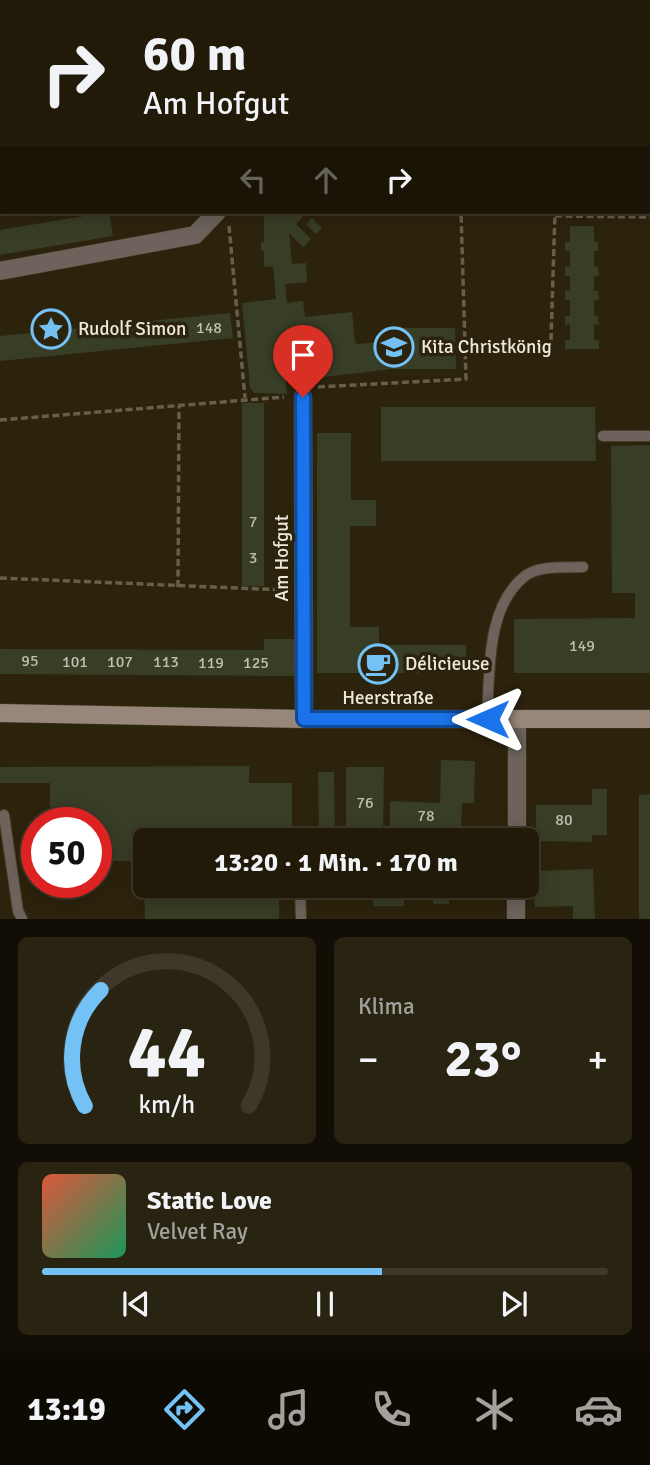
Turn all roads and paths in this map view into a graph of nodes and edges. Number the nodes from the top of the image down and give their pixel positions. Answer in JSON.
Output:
{"nodes":[{"id":1,"x":461,"y":214,"type":"edge"},
{"id":2,"x":555,"y":214,"type":"edge"},
{"id":3,"x":650,"y":217,"type":"edge"},
{"id":4,"x":223,"y":218,"type":"edge"},
{"id":5,"x":0,"y":271,"type":"edge"},
{"id":6,"x":551,"y":340,"type":"dead end"},
{"id":7,"x":303,"y":397,"type":"junction"},
{"id":8,"x":245,"y":398,"type":"junction"},
{"id":9,"x":179,"y":407,"type":"junction"},
{"id":10,"x":0,"y":420,"type":"edge"},
{"id":11,"x":603,"y":436,"type":"dead end"},
{"id":12,"x":650,"y":436,"type":"edge"},
{"id":13,"x":583,"y":567,"type":"dead end"},
{"id":14,"x":0,"y":579,"type":"edge"},
{"id":15,"x":178,"y":587,"type":"junction"},
{"id":16,"x":303,"y":590,"type":"junction"},
{"id":17,"x":0,"y":713,"type":"edge"},
{"id":18,"x":304,"y":719,"type":"junction"},
{"id":19,"x":488,"y":719,"type":"junction"},
{"id":20,"x":517,"y":719,"type":"junction"},
{"id":21,"x":650,"y":719,"type":"edge"},
{"id":22,"x":4,"y":816,"type":"dead end"},
{"id":23,"x":517,"y":828,"type":"edge"},
{"id":24,"x":300,"y":898,"type":"edge"},
{"id":25,"x":516,"y":898,"type":"edge"},
{"id":26,"x":22,"y":919,"type":"edge"},
{"id":27,"x":301,"y":919,"type":"edge"},
{"id":28,"x":516,"y":919,"type":"edge"}],
"edges":[{"from":1,"to":7,"type":"path"},
{"from":2,"to":3,"type":"path"},
{"from":2,"to":6,"type":"path"},
{"from":4,"to":5,"type":"street"},
{"from":4,"to":8,"type":"path"},
{"from":7,"to":8,"type":"path"},
{"from":7,"to":16,"type":"street","name":"Am Hofgut"},
{"from":8,"to":9,"type":"path"},
{"from":9,"to":10,"type":"path"},
{"from":9,"to":15,"type":"path"},
{"from":11,"to":12,"type":"lane"},
{"from":13,"to":19,"type":"lane"},
{"from":14,"to":15,"type":"path"},
{"from":15,"to":16,"type":"path"},
{"from":16,"to":18,"type":"street","name":"Am Hofgut"},
{"from":17,"to":18,"type":"main road","name":"Heerstraße"},
{"from":18,"to":19,"type":"main road","name":"Heerstraße"},
{"from":19,"to":20,"type":"main road","name":"Heerstraße"},
{"from":20,"to":21,"type":"main road","name":"Heerstraße"},
{"from":20,"to":23,"type":"street"},
{"from":22,"to":26,"type":"lane"},
{"from":24,"to":27,"type":"lane"},
{"from":25,"to":28,"type":"street"}]}
